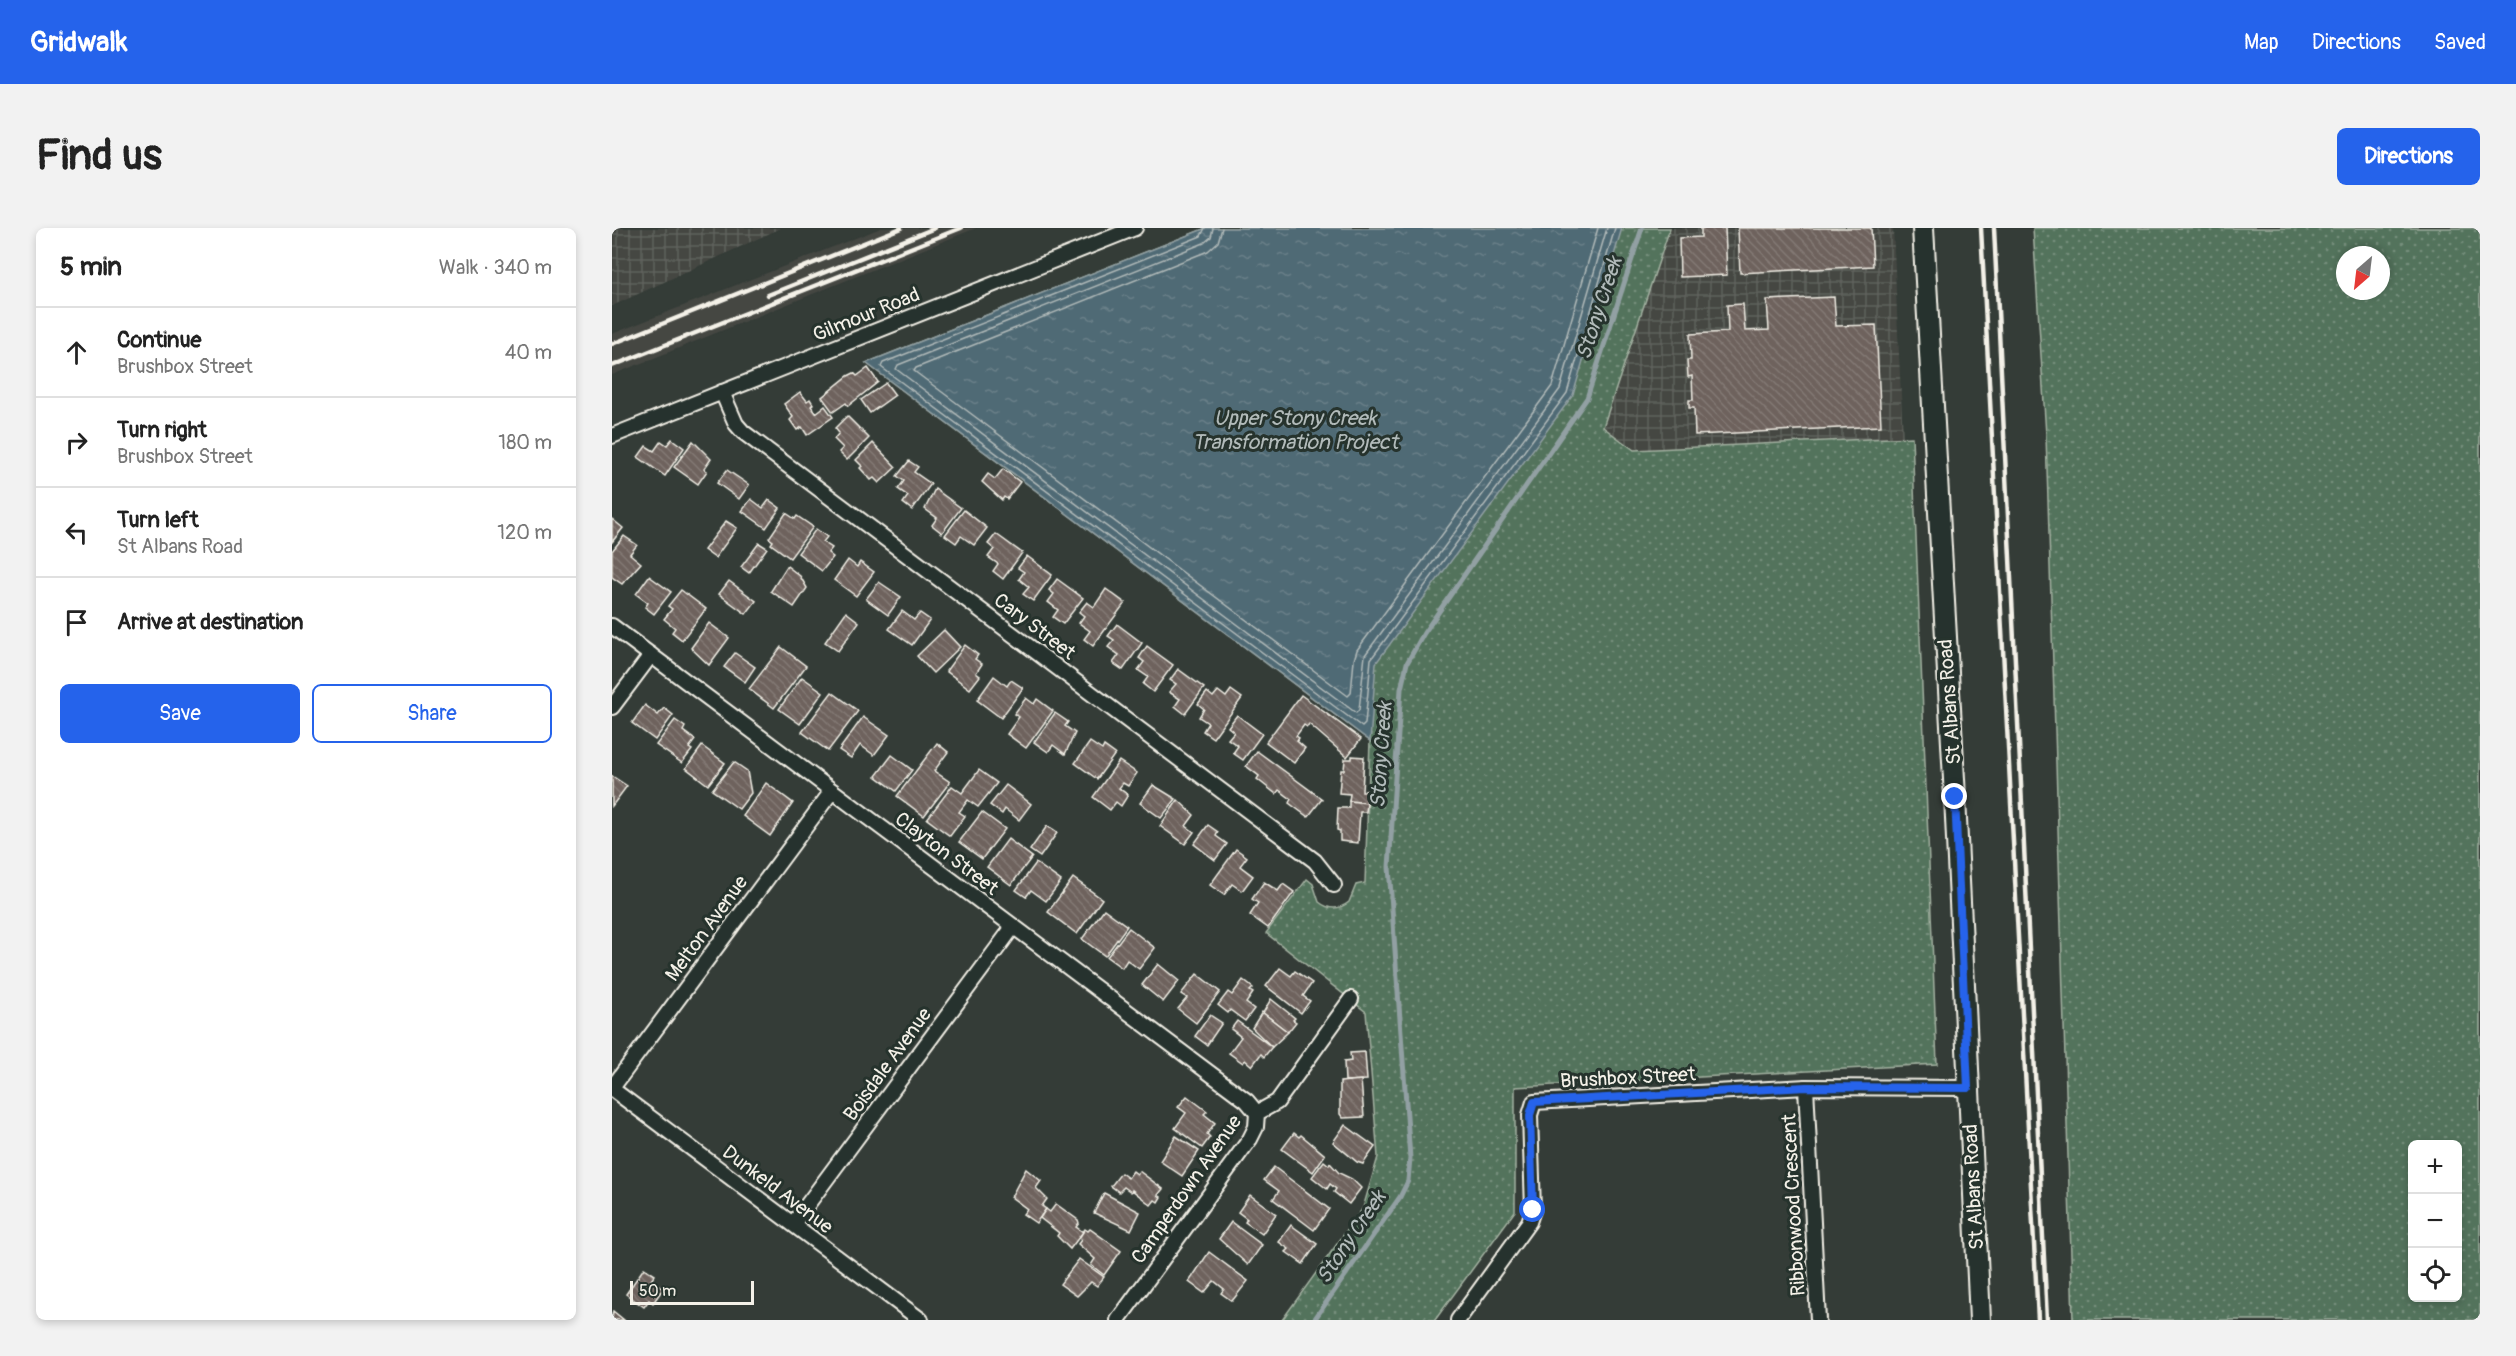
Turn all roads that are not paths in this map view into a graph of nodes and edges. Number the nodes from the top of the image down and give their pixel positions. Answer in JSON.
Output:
{"nodes":[{"id":1,"x":1135,"y":228,"type":"edge"},
{"id":2,"x":1923,"y":228,"type":"edge"},
{"id":3,"x":722,"y":392,"type":"junction"},
{"id":4,"x":612,"y":436,"type":"edge"},
{"id":5,"x":612,"y":626,"type":"edge"},
{"id":6,"x":651,"y":655,"type":"junction"},
{"id":7,"x":612,"y":707,"type":"edge"},
{"id":8,"x":832,"y":791,"type":"junction"},
{"id":9,"x":1334,"y":885,"type":"dead end"},
{"id":10,"x":1013,"y":927,"type":"junction"},
{"id":11,"x":1351,"y":999,"type":"dead end"},
{"id":12,"x":1806,"y":1087,"type":"junction"},
{"id":13,"x":612,"y":1088,"type":"edge"},
{"id":14,"x":1968,"y":1088,"type":"junction"},
{"id":15,"x":1257,"y":1113,"type":"junction"},
{"id":16,"x":793,"y":1224,"type":"junction"},
{"id":17,"x":921,"y":1320,"type":"edge"},
{"id":18,"x":1118,"y":1320,"type":"edge"},
{"id":19,"x":1458,"y":1320,"type":"edge"},
{"id":20,"x":1818,"y":1320,"type":"edge"},
{"id":21,"x":1980,"y":1320,"type":"edge"}],
"edges":[{"from":1,"to":3,"type":"street","name":"Gilmour Road"},
{"from":2,"to":14,"type":"main road","name":"St Albans Road"},
{"from":3,"to":4,"type":"street","name":"Gilmour Road"},
{"from":3,"to":9,"type":"street","name":"Cary Street"},
{"from":5,"to":6,"type":"street","name":"Clayton Street"},
{"from":6,"to":7,"type":"street"},
{"from":6,"to":8,"type":"street","name":"Clayton Street"},
{"from":8,"to":10,"type":"street","name":"Clayton Street"},
{"from":8,"to":13,"type":"street","name":"Melton Avenue"},
{"from":10,"to":15,"type":"street","name":"Clayton Street"},
{"from":10,"to":16,"type":"street","name":"Boisdale Avenue"},
{"from":11,"to":15,"type":"street","name":"Camperdown Avenue"},
{"from":12,"to":14,"type":"street","name":"Brushbox Street"},
{"from":12,"to":19,"type":"street","name":"Brushbox Street"},
{"from":12,"to":20,"type":"street","name":"Ribbonwood Crescent"},
{"from":13,"to":16,"type":"street","name":"Dunkeld Avenue"},
{"from":14,"to":21,"type":"main road","name":"St Albans Road"},
{"from":15,"to":18,"type":"street","name":"Camperdown Avenue"},
{"from":16,"to":17,"type":"street","name":"Dunkeld Avenue"}]}
